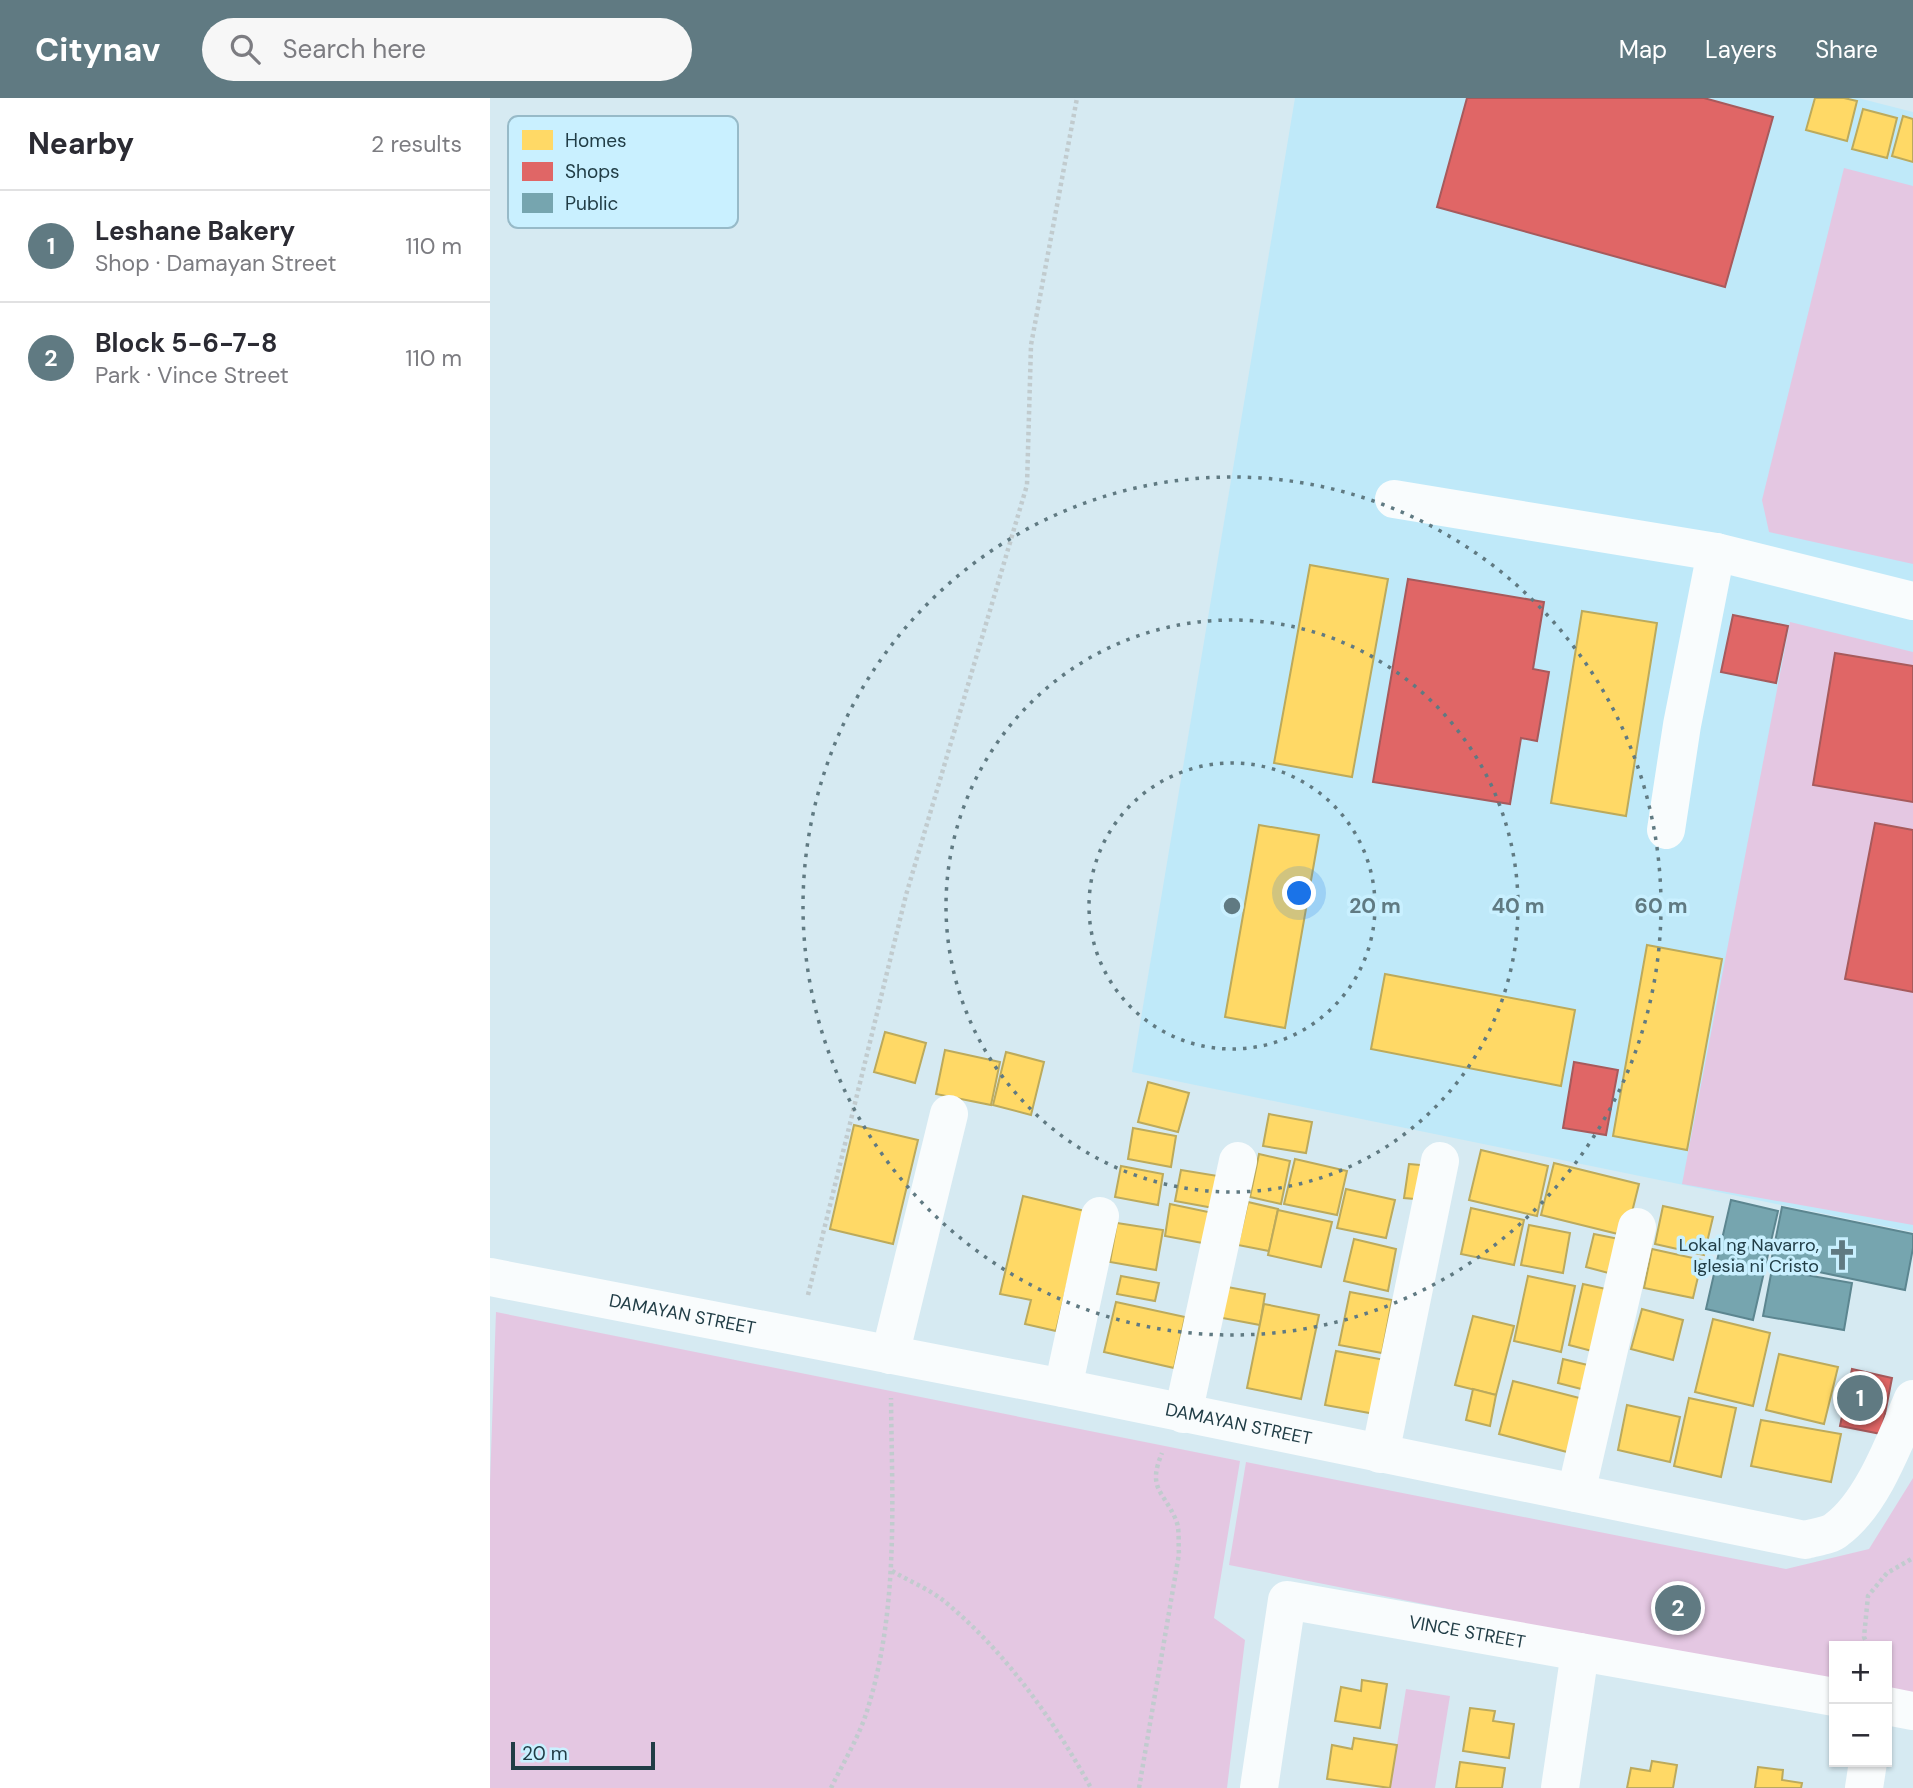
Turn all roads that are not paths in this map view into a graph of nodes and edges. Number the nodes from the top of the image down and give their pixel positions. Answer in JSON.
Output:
{"nodes":[{"id":1,"x":1394,"y":499,"type":"dead end"},
{"id":2,"x":1716,"y":552,"type":"junction"},
{"id":3,"x":1913,"y":601,"type":"edge"},
{"id":4,"x":1666,"y":830,"type":"dead end"},
{"id":5,"x":949,"y":1114,"type":"dead end"},
{"id":6,"x":1238,"y":1161,"type":"dead end"},
{"id":7,"x":1440,"y":1161,"type":"dead end"},
{"id":8,"x":1100,"y":1216,"type":"dead end"},
{"id":9,"x":1637,"y":1227,"type":"dead end"},
{"id":10,"x":490,"y":1277,"type":"edge"},
{"id":11,"x":891,"y":1355,"type":"junction"},
{"id":12,"x":1063,"y":1388,"type":"junction"},
{"id":13,"x":1913,"y":1399,"type":"edge"},
{"id":14,"x":1183,"y":1414,"type":"junction"},
{"id":15,"x":1380,"y":1454,"type":"junction"},
{"id":16,"x":1576,"y":1493,"type":"junction"},
{"id":17,"x":1580,"y":1652,"type":"junction"},
{"id":18,"x":1829,"y":1696,"type":"edge"},
{"id":19,"x":1892,"y":1707,"type":"edge"},
{"id":20,"x":1913,"y":1711,"type":"edge"},
{"id":21,"x":1867,"y":1767,"type":"edge"},
{"id":22,"x":1259,"y":1788,"type":"edge"},
{"id":23,"x":1560,"y":1788,"type":"edge"},
{"id":24,"x":1864,"y":1788,"type":"edge"}],
"edges":[{"from":1,"to":2,"type":"street"},
{"from":2,"to":3,"type":"street"},
{"from":2,"to":4,"type":"street"},
{"from":5,"to":11,"type":"street"},
{"from":6,"to":14,"type":"street"},
{"from":7,"to":15,"type":"street"},
{"from":8,"to":12,"type":"street"},
{"from":9,"to":16,"type":"street"},
{"from":10,"to":11,"type":"street","name":"DAMAYAN STREET"},
{"from":11,"to":12,"type":"street","name":"DAMAYAN STREET"},
{"from":12,"to":14,"type":"street","name":"DAMAYAN STREET"},
{"from":13,"to":16,"type":"street","name":"DAMAYAN STREET"},
{"from":14,"to":15,"type":"street","name":"DAMAYAN STREET"},
{"from":15,"to":16,"type":"street","name":"DAMAYAN STREET"},
{"from":17,"to":18,"type":"street","name":"VINCE STREET"},
{"from":17,"to":22,"type":"street","name":"VINCE STREET"},
{"from":17,"to":23,"type":"street"},
{"from":19,"to":20,"type":"street"},
{"from":21,"to":24,"type":"street"}]}
